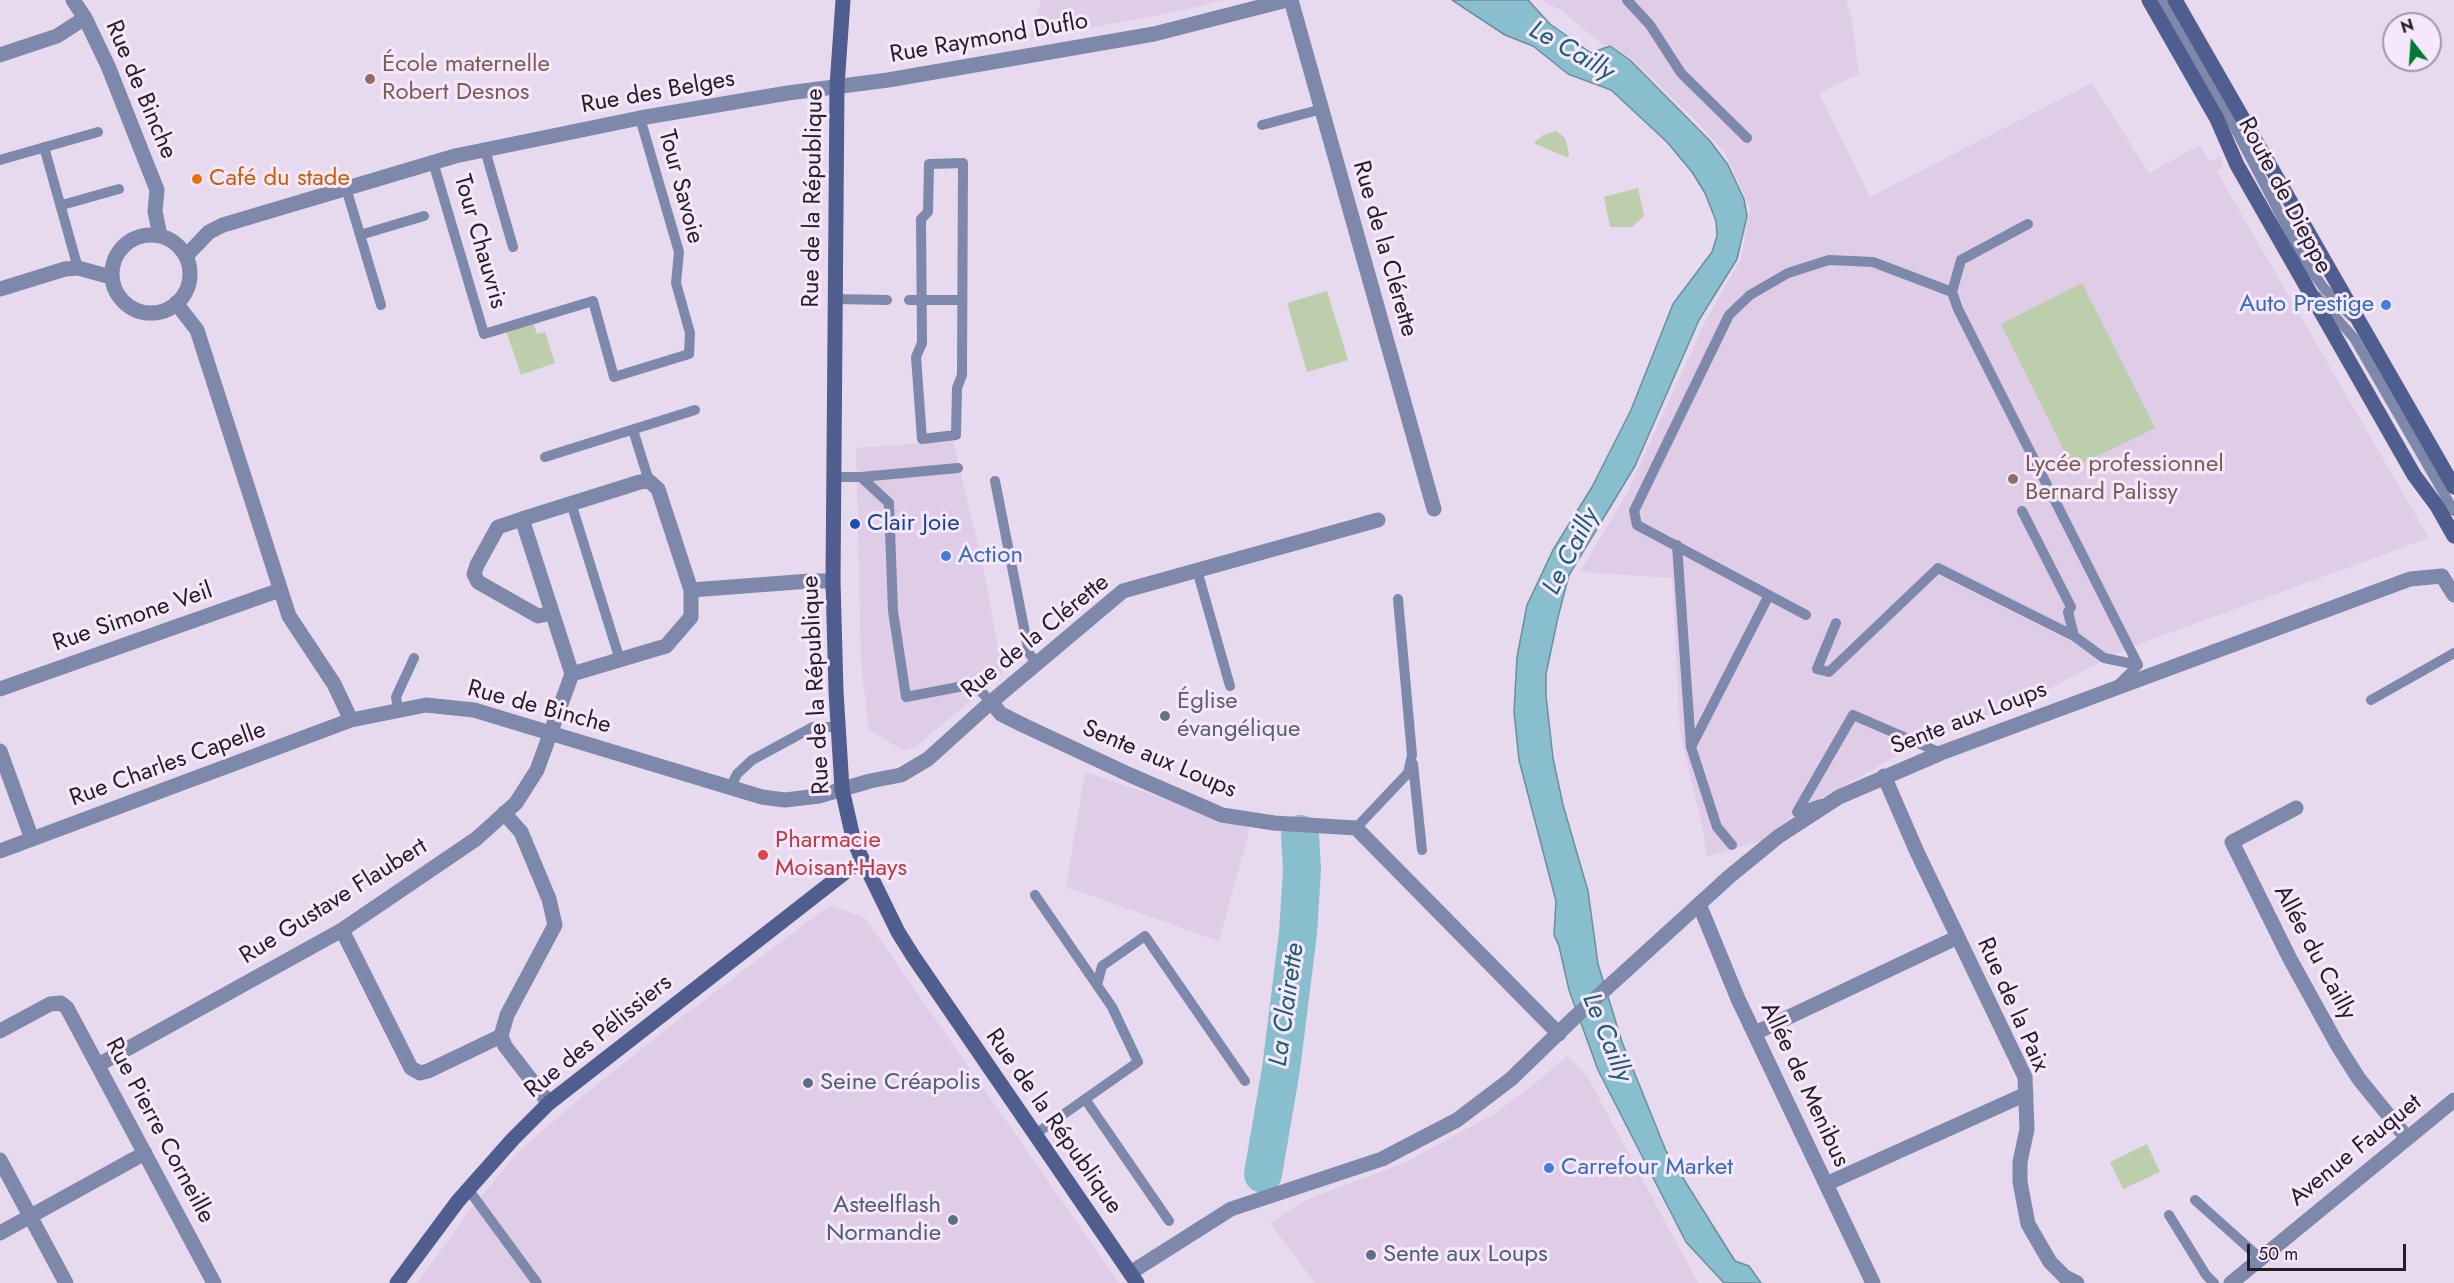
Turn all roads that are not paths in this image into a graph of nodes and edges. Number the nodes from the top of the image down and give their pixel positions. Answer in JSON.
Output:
{"nodes":[{"id":1,"x":73,"y":0,"type":"edge"},
{"id":2,"x":843,"y":0,"type":"edge"},
{"id":3,"x":1289,"y":0,"type":"edge"},
{"id":4,"x":1627,"y":0,"type":"edge"},
{"id":5,"x":2150,"y":0,"type":"edge"},
{"id":6,"x":2163,"y":0,"type":"edge"},
{"id":7,"x":2175,"y":0,"type":"edge"},
{"id":8,"x":85,"y":18,"type":"junction"},
{"id":9,"x":0,"y":55,"type":"edge"},
{"id":10,"x":837,"y":86,"type":"junction"},
{"id":11,"x":1322,"y":109,"type":"junction"},
{"id":12,"x":640,"y":118,"type":"junction"},
{"id":13,"x":1262,"y":125,"type":"dead end"},
{"id":14,"x":98,"y":132,"type":"dead end"},
{"id":15,"x":1747,"y":138,"type":"dead end"},
{"id":16,"x":44,"y":147,"type":"junction"},
{"id":17,"x":485,"y":150,"type":"junction"},
{"id":18,"x":0,"y":160,"type":"edge"},
{"id":19,"x":433,"y":162,"type":"junction"},
{"id":20,"x":346,"y":188,"type":"junction"},
{"id":21,"x":119,"y":189,"type":"dead end"},
{"id":22,"x":62,"y":206,"type":"junction"},
{"id":23,"x":424,"y":216,"type":"dead end"},
{"id":24,"x":2028,"y":224,"type":"dead end"},
{"id":25,"x":360,"y":235,"type":"junction"},
{"id":26,"x":160,"y":236,"type":"junction"},
{"id":27,"x":513,"y":247,"type":"dead end"},
{"id":28,"x":186,"y":256,"type":"junction"},
{"id":29,"x":2296,"y":266,"type":"junction"},
{"id":30,"x":78,"y":268,"type":"junction"},
{"id":31,"x":111,"y":277,"type":"junction"},
{"id":32,"x":0,"y":289,"type":"edge"},
{"id":33,"x":1952,"y":292,"type":"junction"},
{"id":34,"x":834,"y":299,"type":"junction"},
{"id":35,"x":887,"y":300,"type":"dead end"},
{"id":36,"x":909,"y":300,"type":"dead end"},
{"id":37,"x":922,"y":300,"type":"junction"},
{"id":38,"x":961,"y":300,"type":"junction"},
{"id":39,"x":176,"y":303,"type":"junction"},
{"id":40,"x":381,"y":305,"type":"dead end"},
{"id":41,"x":2360,"y":324,"type":"junction"},
{"id":42,"x":484,"y":334,"type":"joint"},
{"id":43,"x":695,"y":410,"type":"dead end"},
{"id":44,"x":633,"y":430,"type":"junction"},
{"id":45,"x":545,"y":457,"type":"dead end"},
{"id":46,"x":958,"y":468,"type":"dead end"},
{"id":47,"x":833,"y":477,"type":"junction"},
{"id":48,"x":861,"y":477,"type":"junction"},
{"id":49,"x":648,"y":481,"type":"junction"},
{"id":50,"x":995,"y":481,"type":"dead end"},
{"id":51,"x":2454,"y":487,"type":"edge"},
{"id":52,"x":571,"y":503,"type":"junction"},
{"id":53,"x":1434,"y":509,"type":"dead end"},
{"id":54,"x":2022,"y":511,"type":"dead end"},
{"id":55,"x":2454,"y":511,"type":"edge"},
{"id":56,"x":522,"y":519,"type":"junction"},
{"id":57,"x":1378,"y":520,"type":"dead end"},
{"id":58,"x":2454,"y":536,"type":"edge"},
{"id":59,"x":1677,"y":545,"type":"junction"},
{"id":60,"x":1197,"y":570,"type":"junction"},
{"id":61,"x":833,"y":582,"type":"junction"},
{"id":62,"x":280,"y":590,"type":"junction"},
{"id":63,"x":691,"y":590,"type":"junction"},
{"id":64,"x":1769,"y":595,"type":"junction"},
{"id":65,"x":2454,"y":595,"type":"edge"},
{"id":66,"x":1398,"y":599,"type":"dead end"},
{"id":67,"x":552,"y":613,"type":"junction"},
{"id":68,"x":1806,"y":615,"type":"dead end"},
{"id":69,"x":1836,"y":623,"type":"dead end"},
{"id":70,"x":2074,"y":636,"type":"junction"},
{"id":71,"x":2454,"y":653,"type":"edge"},
{"id":72,"x":414,"y":658,"type":"dead end"},
{"id":73,"x":620,"y":660,"type":"junction"},
{"id":74,"x":1036,"y":663,"type":"junction"},
{"id":75,"x":2138,"y":665,"type":"junction"},
{"id":76,"x":572,"y":674,"type":"junction"},
{"id":77,"x":1230,"y":686,"type":"dead end"},
{"id":78,"x":2115,"y":688,"type":"junction"},
{"id":79,"x":0,"y":689,"type":"edge"},
{"id":80,"x":2371,"y":700,"type":"dead end"},
{"id":81,"x":991,"y":702,"type":"junction"},
{"id":82,"x":398,"y":710,"type":"junction"},
{"id":83,"x":351,"y":720,"type":"junction"},
{"id":84,"x":837,"y":727,"type":"junction"},
{"id":85,"x":550,"y":732,"type":"junction"},
{"id":86,"x":1691,"y":747,"type":"junction"},
{"id":87,"x":0,"y":751,"type":"edge"},
{"id":88,"x":1941,"y":753,"type":"junction"},
{"id":89,"x":1412,"y":755,"type":"junction"},
{"id":90,"x":1884,"y":776,"type":"junction"},
{"id":91,"x":730,"y":788,"type":"junction"},
{"id":92,"x":842,"y":789,"type":"junction"},
{"id":93,"x":1839,"y":797,"type":"junction"},
{"id":94,"x":2296,"y":808,"type":"dead end"},
{"id":95,"x":504,"y":813,"type":"junction"},
{"id":96,"x":1356,"y":828,"type":"junction"},
{"id":97,"x":32,"y":839,"type":"junction"},
{"id":98,"x":1732,"y":845,"type":"dead end"},
{"id":99,"x":1422,"y":850,"type":"dead end"},
{"id":100,"x":0,"y":851,"type":"edge"},
{"id":101,"x":862,"y":859,"type":"junction"},
{"id":102,"x":1035,"y":895,"type":"dead end"},
{"id":103,"x":1699,"y":904,"type":"junction"},
{"id":104,"x":342,"y":930,"type":"junction"},
{"id":105,"x":1958,"y":937,"type":"junction"},
{"id":106,"x":1097,"y":985,"type":"junction"},
{"id":107,"x":0,"y":1031,"type":"edge"},
{"id":108,"x":1755,"y":1033,"type":"junction"},
{"id":109,"x":1559,"y":1034,"type":"junction"},
{"id":110,"x":501,"y":1036,"type":"junction"},
{"id":111,"x":98,"y":1065,"type":"junction"},
{"id":112,"x":1245,"y":1081,"type":"dead end"},
{"id":113,"x":2026,"y":1094,"type":"junction"},
{"id":114,"x":1085,"y":1099,"type":"junction"},
{"id":115,"x":2454,"y":1100,"type":"edge"},
{"id":116,"x":549,"y":1103,"type":"junction"},
{"id":117,"x":1034,"y":1136,"type":"junction"},
{"id":118,"x":2408,"y":1138,"type":"junction"},
{"id":119,"x":145,"y":1153,"type":"junction"},
{"id":120,"x":0,"y":1160,"type":"edge"},
{"id":121,"x":1826,"y":1184,"type":"junction"},
{"id":122,"x":468,"y":1189,"type":"junction"},
{"id":123,"x":2195,"y":1200,"type":"dead end"},
{"id":124,"x":2169,"y":1215,"type":"dead end"},
{"id":125,"x":29,"y":1217,"type":"junction"},
{"id":126,"x":1169,"y":1221,"type":"dead end"},
{"id":127,"x":0,"y":1233,"type":"edge"},
{"id":128,"x":2261,"y":1259,"type":"junction"},
{"id":129,"x":1133,"y":1278,"type":"edge"},
{"id":130,"x":2068,"y":1281,"type":"edge"},
{"id":131,"x":64,"y":1282,"type":"edge"},
{"id":132,"x":214,"y":1283,"type":"edge"},
{"id":133,"x":397,"y":1283,"type":"edge"},
{"id":134,"x":537,"y":1283,"type":"edge"},
{"id":135,"x":1873,"y":1283,"type":"edge"},
{"id":136,"x":2214,"y":1283,"type":"edge"},
{"id":137,"x":2231,"y":1283,"type":"edge"}],
"edges":[{"from":1,"to":8,"type":"street","name":"Rue de Binche"},
{"from":2,"to":10,"type":"street","name":"Rue de la République"},
{"from":3,"to":10,"type":"street","name":"Rue Raymond Duflo"},
{"from":3,"to":11,"type":"street","name":"Rue de la Clérette"},
{"from":4,"to":15,"type":"lane"},
{"from":5,"to":29,"type":"street","name":"Route de Dieppe"},
{"from":6,"to":41,"type":"lane"},
{"from":7,"to":41,"type":"street","name":"Route de Dieppe"},
{"from":8,"to":9,"type":"street"},
{"from":8,"to":26,"type":"street","name":"Rue de Binche"},
{"from":10,"to":12,"type":"street","name":"Rue des Belges"},
{"from":10,"to":34,"type":"street","name":"Rue de la République"},
{"from":11,"to":13,"type":"lane"},
{"from":11,"to":53,"type":"street","name":"Rue de la Clérette"},
{"from":12,"to":17,"type":"street","name":"Rue des Belges"},
{"from":12,"to":42,"type":"lane","name":"Tour Savoie"},
{"from":14,"to":16,"type":"lane"},
{"from":16,"to":18,"type":"lane"},
{"from":16,"to":22,"type":"lane"},
{"from":17,"to":19,"type":"street","name":"Rue des Belges"},
{"from":17,"to":27,"type":"lane"},
{"from":19,"to":20,"type":"street","name":"Rue des Belges"},
{"from":19,"to":42,"type":"lane","name":"Tour Chauvris"},
{"from":20,"to":25,"type":"lane"},
{"from":20,"to":28,"type":"street","name":"Rue des Belges"},
{"from":21,"to":22,"type":"lane"},
{"from":22,"to":30,"type":"lane"},
{"from":23,"to":25,"type":"lane"},
{"from":24,"to":33,"type":"lane"},
{"from":25,"to":40,"type":"lane"},
{"from":26,"to":28,"type":"street"},
{"from":26,"to":31,"type":"street"},
{"from":28,"to":39,"type":"street"},
{"from":29,"to":55,"type":"lane"},
{"from":29,"to":58,"type":"street","name":"Route de Dieppe"},
{"from":30,"to":31,"type":"street"},
{"from":30,"to":32,"type":"street"},
{"from":31,"to":39,"type":"street"},
{"from":33,"to":59,"type":"lane"},
{"from":33,"to":75,"type":"lane"},
{"from":34,"to":35,"type":"lane"},
{"from":34,"to":47,"type":"street","name":"Rue de la République"},
{"from":36,"to":37,"type":"lane"},
{"from":37,"to":38,"type":"lane"},
{"from":37,"to":38,"type":"lane"},
{"from":37,"to":38,"type":"lane"},
{"from":39,"to":62,"type":"street"},
{"from":41,"to":51,"type":"street","name":"Route de Dieppe"},
{"from":43,"to":44,"type":"lane"},
{"from":44,"to":45,"type":"lane"},
{"from":44,"to":49,"type":"lane"},
{"from":46,"to":48,"type":"lane"},
{"from":47,"to":48,"type":"lane"},
{"from":47,"to":61,"type":"street","name":"Rue de la République"},
{"from":48,"to":81,"type":"lane"},
{"from":49,"to":52,"type":"street"},
{"from":49,"to":63,"type":"street"},
{"from":50,"to":74,"type":"lane"},
{"from":52,"to":56,"type":"street"},
{"from":52,"to":73,"type":"lane"},
{"from":54,"to":70,"type":"lane"},
{"from":56,"to":67,"type":"street"},
{"from":56,"to":67,"type":"street"},
{"from":57,"to":60,"type":"street","name":"Rue de la Clérette"},
{"from":59,"to":64,"type":"lane"},
{"from":59,"to":86,"type":"lane"},
{"from":60,"to":74,"type":"street","name":"Rue de la Clérette"},
{"from":60,"to":77,"type":"lane"},
{"from":61,"to":63,"type":"street"},
{"from":61,"to":84,"type":"street","name":"Rue de la République"},
{"from":62,"to":79,"type":"street","name":"Rue Simone Veil"},
{"from":62,"to":83,"type":"street"},
{"from":63,"to":73,"type":"street"},
{"from":64,"to":68,"type":"lane"},
{"from":64,"to":86,"type":"lane"},
{"from":65,"to":78,"type":"street","name":"Sente aux Loups"},
{"from":66,"to":89,"type":"lane"},
{"from":67,"to":76,"type":"street"},
{"from":69,"to":70,"type":"lane"},
{"from":70,"to":75,"type":"lane"},
{"from":71,"to":80,"type":"lane"},
{"from":72,"to":82,"type":"lane"},
{"from":73,"to":76,"type":"street"},
{"from":74,"to":81,"type":"street","name":"Rue de la Clérette"},
{"from":75,"to":78,"type":"lane"},
{"from":76,"to":85,"type":"street","name":"Rue Gustave Flaubert"},
{"from":78,"to":88,"type":"street","name":"Sente aux Loups"},
{"from":81,"to":92,"type":"street","name":"Rue de la Clérette"},
{"from":81,"to":96,"type":"street","name":"Sente aux Loups"},
{"from":82,"to":83,"type":"street","name":"Rue de Binche"},
{"from":82,"to":85,"type":"street","name":"Rue de Binche"},
{"from":83,"to":97,"type":"street","name":"Rue Charles Capelle"},
{"from":84,"to":91,"type":"lane"},
{"from":84,"to":92,"type":"street","name":"Rue de la République"},
{"from":85,"to":91,"type":"street","name":"Rue de Binche"},
{"from":85,"to":95,"type":"street","name":"Rue Gustave Flaubert"},
{"from":86,"to":98,"type":"lane"},
{"from":87,"to":97,"type":"street"},
{"from":88,"to":90,"type":"street","name":"Sente aux Loups"},
{"from":88,"to":93,"type":"lane"},
{"from":89,"to":96,"type":"lane"},
{"from":89,"to":99,"type":"lane"},
{"from":90,"to":93,"type":"street","name":"Sente aux Loups"},
{"from":90,"to":105,"type":"street","name":"Rue de la Paix"},
{"from":91,"to":92,"type":"street","name":"Rue de Binche"},
{"from":92,"to":101,"type":"street","name":"Rue de la République"},
{"from":93,"to":103,"type":"street","name":"Sente aux Loups"},
{"from":94,"to":118,"type":"street","name":"Allée du Cailly"},
{"from":95,"to":104,"type":"street","name":"Rue Gustave Flaubert"},
{"from":95,"to":110,"type":"street"},
{"from":96,"to":109,"type":"street"},
{"from":97,"to":100,"type":"street","name":"Rue Charles Capelle"},
{"from":101,"to":116,"type":"street","name":"Rue des Pélissiers"},
{"from":101,"to":117,"type":"street","name":"Rue de la République"},
{"from":102,"to":106,"type":"lane"},
{"from":103,"to":108,"type":"street","name":"Allée de Menibus"},
{"from":103,"to":109,"type":"street","name":"Sente aux Loups"},
{"from":104,"to":110,"type":"street"},
{"from":104,"to":111,"type":"street","name":"Rue Gustave Flaubert"},
{"from":105,"to":108,"type":"street"},
{"from":105,"to":113,"type":"street","name":"Rue de la Paix"},
{"from":106,"to":112,"type":"lane"},
{"from":106,"to":114,"type":"lane"},
{"from":107,"to":111,"type":"street","name":"Rue Pierre Corneille"},
{"from":108,"to":121,"type":"street","name":"Allée de Menibus"},
{"from":109,"to":129,"type":"street","name":"Sente aux Loups"},
{"from":110,"to":116,"type":"street"},
{"from":111,"to":119,"type":"street","name":"Rue Pierre Corneille"},
{"from":113,"to":121,"type":"street"},
{"from":113,"to":130,"type":"street","name":"Rue de la Paix"},
{"from":114,"to":117,"type":"lane"},
{"from":114,"to":126,"type":"lane"},
{"from":115,"to":118,"type":"street","name":"Avenue Fauquet"},
{"from":116,"to":122,"type":"street","name":"Rue des Pélissiers"},
{"from":117,"to":129,"type":"street","name":"Rue de la République"},
{"from":118,"to":128,"type":"street","name":"Avenue Fauquet"},
{"from":119,"to":125,"type":"street"},
{"from":119,"to":132,"type":"street","name":"Rue Pierre Corneille"},
{"from":120,"to":125,"type":"street"},
{"from":121,"to":135,"type":"street","name":"Allée de Menibus"},
{"from":122,"to":133,"type":"street","name":"Rue des Pélissiers"},
{"from":122,"to":134,"type":"lane"},
{"from":123,"to":128,"type":"lane"},
{"from":124,"to":136,"type":"lane"},
{"from":125,"to":127,"type":"street"},
{"from":125,"to":131,"type":"street"},
{"from":128,"to":137,"type":"street","name":"Avenue Fauquet"}]}
